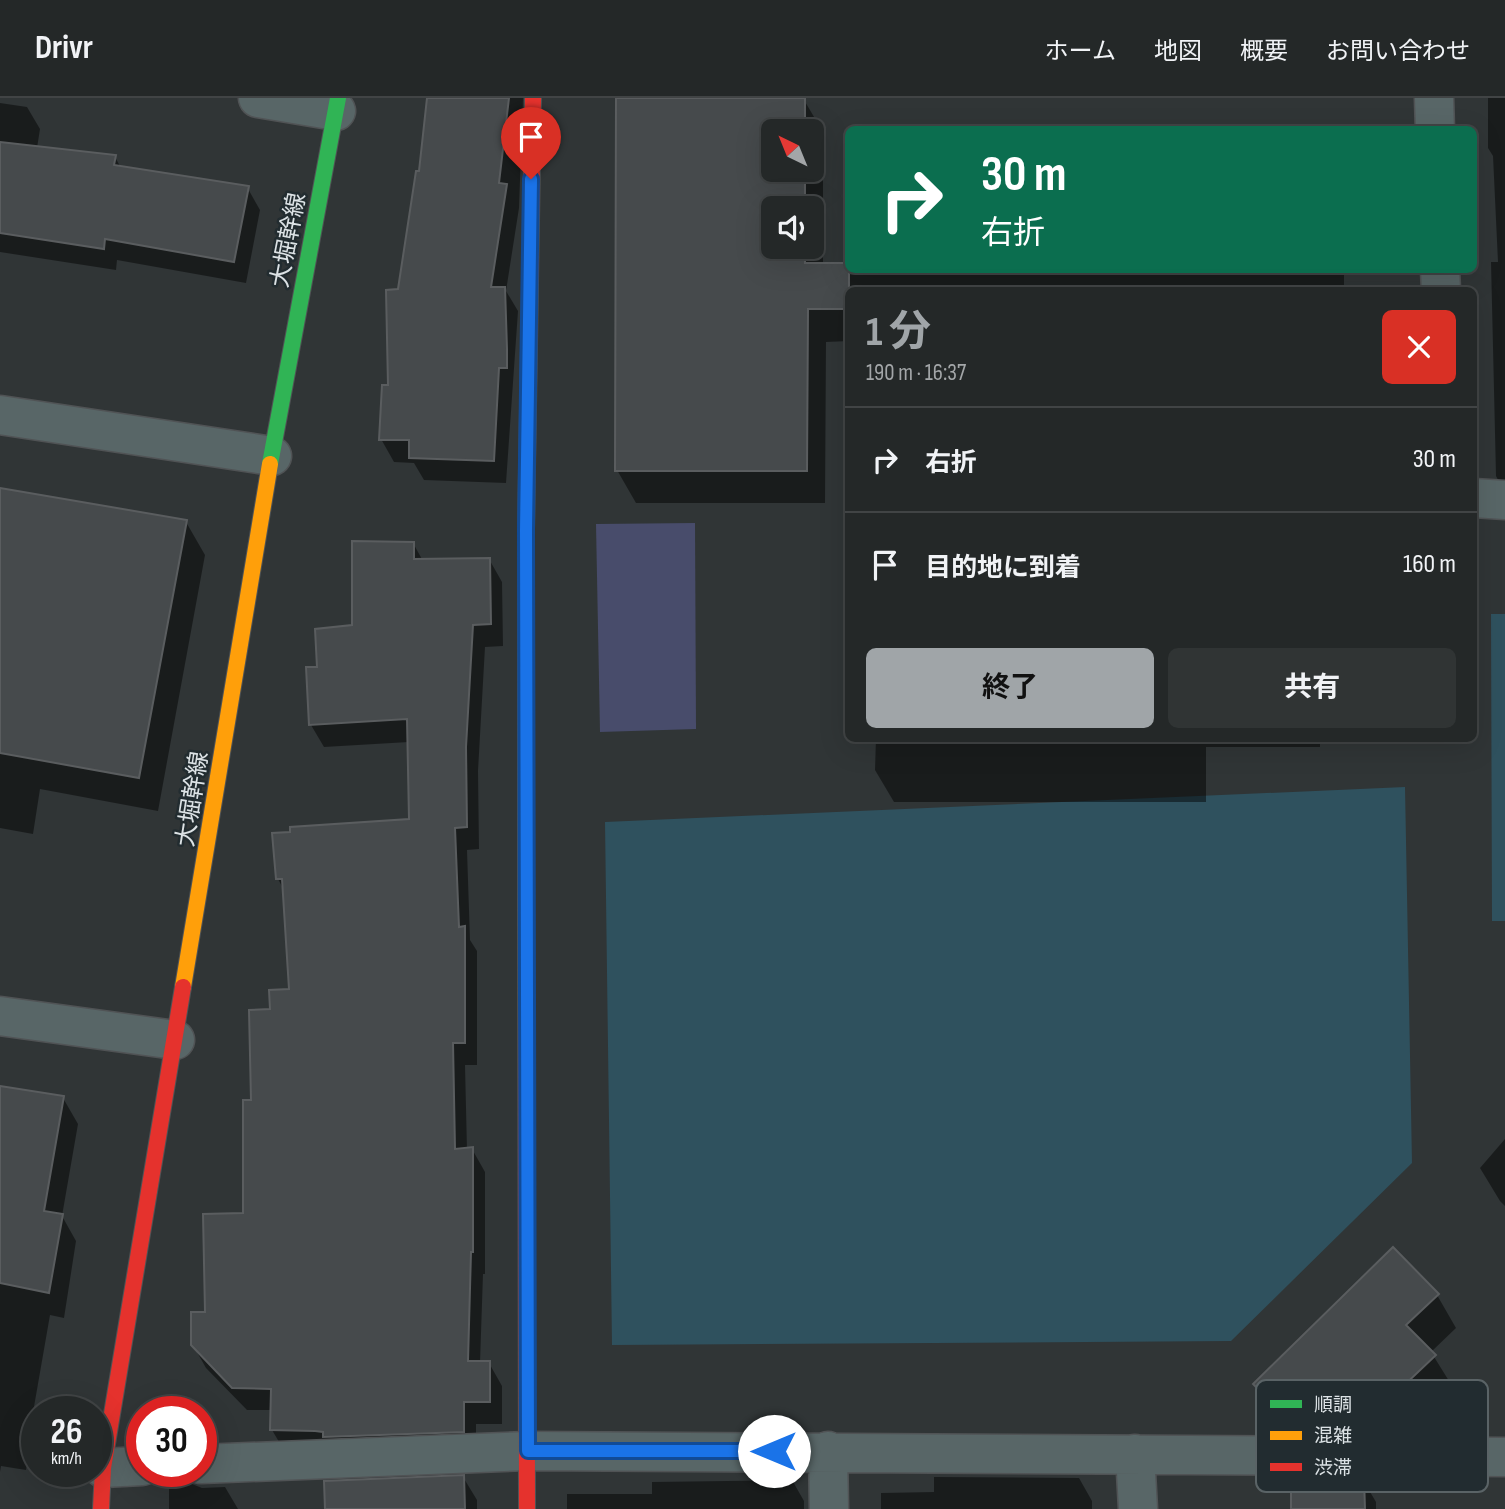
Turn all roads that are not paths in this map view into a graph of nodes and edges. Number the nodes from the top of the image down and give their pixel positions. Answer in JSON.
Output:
{"nodes":[{"id":1,"x":258,"y":98,"type":"edge"},
{"id":2,"x":533,"y":98,"type":"edge"},
{"id":3,"x":1434,"y":98,"type":"edge"},
{"id":4,"x":337,"y":104,"type":"edge"},
{"id":5,"x":1435,"y":126,"type":"edge"},
{"id":6,"x":0,"y":415,"type":"edge"},
{"id":7,"x":272,"y":456,"type":"junction"},
{"id":8,"x":1477,"y":498,"type":"edge"},
{"id":9,"x":1505,"y":500,"type":"edge"},
{"id":10,"x":0,"y":1016,"type":"edge"},
{"id":11,"x":175,"y":1040,"type":"junction"},
{"id":12,"x":112,"y":1414,"type":"edge"},
{"id":13,"x":528,"y":1451,"type":"junction"},
{"id":14,"x":828,"y":1451,"type":"junction"},
{"id":15,"x":1135,"y":1454,"type":"junction"},
{"id":16,"x":1256,"y":1455,"type":"edge"},
{"id":17,"x":217,"y":1463,"type":"edge"},
{"id":18,"x":102,"y":1487,"type":"edge"},
{"id":19,"x":101,"y":1509,"type":"edge"},
{"id":20,"x":527,"y":1509,"type":"edge"},
{"id":21,"x":829,"y":1509,"type":"edge"},
{"id":22,"x":1138,"y":1509,"type":"edge"}],
"edges":[{"from":1,"to":4,"type":"street"},
{"from":2,"to":13,"type":"street"},
{"from":3,"to":5,"type":"street"},
{"from":4,"to":7,"type":"street","name":"大堀幹線"},
{"from":6,"to":7,"type":"street"},
{"from":7,"to":11,"type":"street","name":"大堀幹線"},
{"from":8,"to":9,"type":"street"},
{"from":10,"to":11,"type":"street"},
{"from":11,"to":12,"type":"street","name":"大堀幹線"},
{"from":13,"to":14,"type":"street"},
{"from":13,"to":17,"type":"street"},
{"from":13,"to":20,"type":"street"},
{"from":14,"to":15,"type":"street"},
{"from":14,"to":21,"type":"street"},
{"from":15,"to":16,"type":"street"},
{"from":15,"to":22,"type":"street"},
{"from":18,"to":19,"type":"street","name":"大堀幹線"}]}
